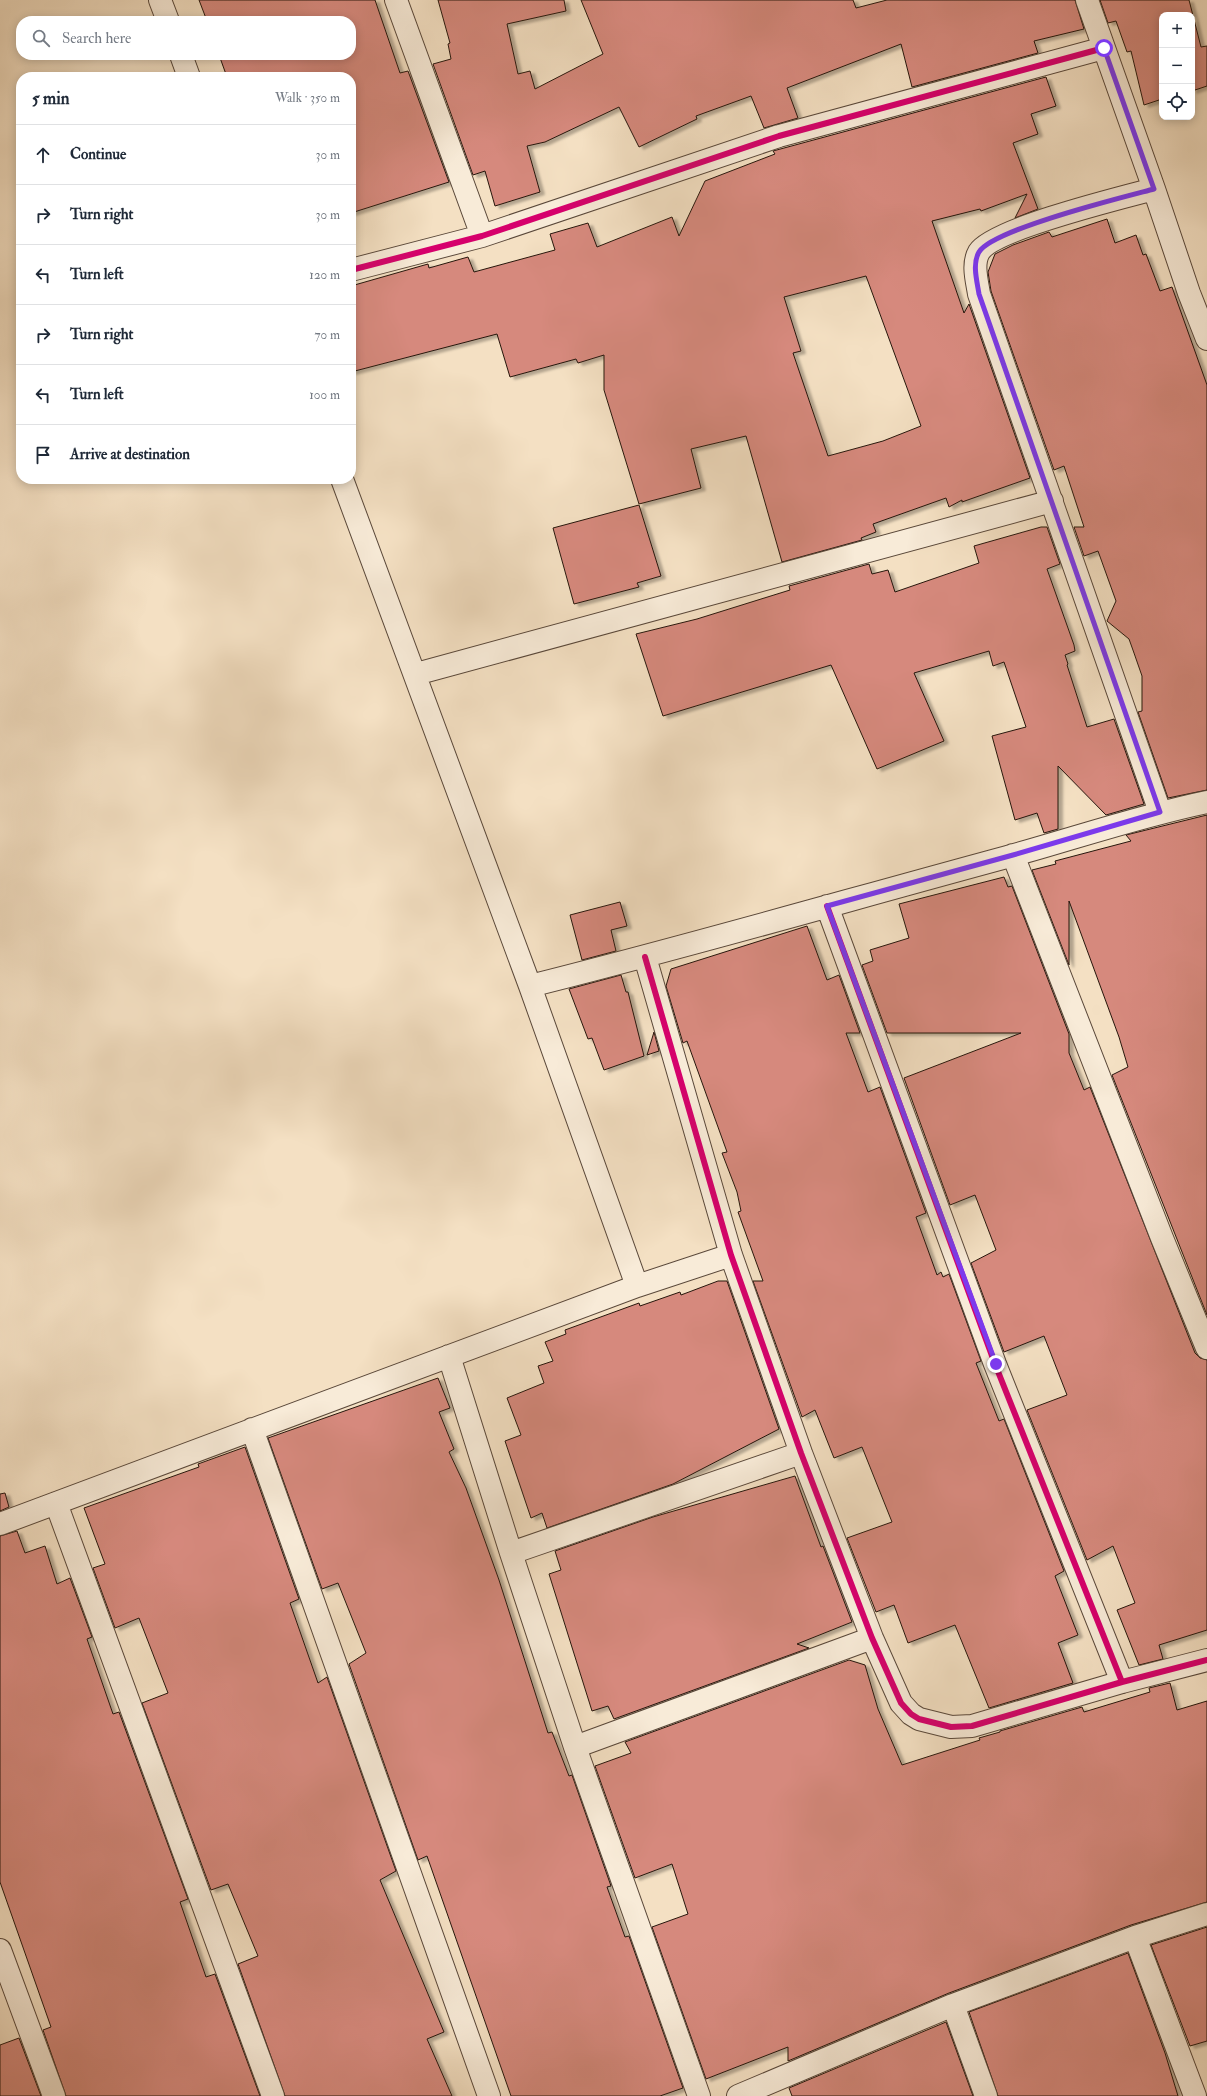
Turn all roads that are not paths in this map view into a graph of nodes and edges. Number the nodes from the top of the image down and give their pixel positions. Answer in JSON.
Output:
{"nodes":[{"id":1,"x":160,"y":0,"type":"edge"},
{"id":2,"x":396,"y":0,"type":"edge"},
{"id":3,"x":1087,"y":0,"type":"edge"},
{"id":4,"x":166,"y":16,"type":"edge"},
{"id":5,"x":1104,"y":48,"type":"junction"},
{"id":6,"x":183,"y":60,"type":"edge"},
{"id":7,"x":187,"y":72,"type":"edge"},
{"id":8,"x":1154,"y":189,"type":"junction"},
{"id":9,"x":482,"y":236,"type":"junction"},
{"id":10,"x":356,"y":269,"type":"edge"},
{"id":11,"x":1198,"y":291,"type":"edge"},
{"id":12,"x":1207,"y":339,"type":"edge"},
{"id":13,"x":344,"y":484,"type":"edge"},
{"id":14,"x":1052,"y":501,"type":"junction"},
{"id":15,"x":416,"y":674,"type":"junction"},
{"id":16,"x":1207,"y":802,"type":"edge"},
{"id":17,"x":1160,"y":812,"type":"junction"},
{"id":18,"x":1013,"y":855,"type":"junction"},
{"id":19,"x":827,"y":906,"type":"junction"},
{"id":20,"x":645,"y":958,"type":"junction"},
{"id":21,"x":530,"y":986,"type":"junction"},
{"id":22,"x":731,"y":1255,"type":"junction"},
{"id":23,"x":637,"y":1286,"type":"junction"},
{"id":24,"x":1207,"y":1348,"type":"edge"},
{"id":25,"x":449,"y":1356,"type":"junction"},
{"id":26,"x":252,"y":1429,"type":"junction"},
{"id":27,"x":801,"y":1453,"type":"junction"},
{"id":28,"x":56,"y":1503,"type":"junction"},
{"id":29,"x":0,"y":1524,"type":"edge"},
{"id":30,"x":511,"y":1553,"type":"junction"},
{"id":31,"x":872,"y":1638,"type":"junction"},
{"id":32,"x":1207,"y":1660,"type":"edge"},
{"id":33,"x":1122,"y":1682,"type":"junction"},
{"id":34,"x":575,"y":1747,"type":"junction"},
{"id":35,"x":1207,"y":1914,"type":"edge"},
{"id":36,"x":1135,"y":1937,"type":"junction"},
{"id":37,"x":0,"y":1950,"type":"edge"},
{"id":38,"x":953,"y":2004,"type":"junction"},
{"id":39,"x":771,"y":2090,"type":"edge"},
{"id":40,"x":54,"y":2096,"type":"edge"},
{"id":41,"x":272,"y":2096,"type":"edge"},
{"id":42,"x":489,"y":2096,"type":"edge"},
{"id":43,"x":699,"y":2096,"type":"edge"},
{"id":44,"x":738,"y":2096,"type":"edge"},
{"id":45,"x":986,"y":2096,"type":"edge"},
{"id":46,"x":1195,"y":2096,"type":"edge"}],
"edges":[{"from":1,"to":4,"type":"street"},
{"from":2,"to":9,"type":"street"},
{"from":3,"to":5,"type":"street"},
{"from":5,"to":8,"type":"street"},
{"from":5,"to":9,"type":"street"},
{"from":6,"to":7,"type":"street"},
{"from":8,"to":11,"type":"street"},
{"from":8,"to":14,"type":"street"},
{"from":9,"to":10,"type":"street"},
{"from":11,"to":12,"type":"street"},
{"from":13,"to":15,"type":"street"},
{"from":14,"to":15,"type":"street"},
{"from":14,"to":17,"type":"street"},
{"from":15,"to":21,"type":"street"},
{"from":16,"to":17,"type":"street"},
{"from":17,"to":18,"type":"street"},
{"from":18,"to":19,"type":"street"},
{"from":18,"to":24,"type":"street"},
{"from":19,"to":20,"type":"street"},
{"from":19,"to":33,"type":"street"},
{"from":20,"to":21,"type":"street"},
{"from":20,"to":22,"type":"street"},
{"from":21,"to":23,"type":"street"},
{"from":22,"to":23,"type":"street"},
{"from":22,"to":27,"type":"street"},
{"from":23,"to":25,"type":"street"},
{"from":25,"to":26,"type":"street"},
{"from":25,"to":30,"type":"street"},
{"from":26,"to":28,"type":"street"},
{"from":26,"to":42,"type":"street"},
{"from":27,"to":30,"type":"street"},
{"from":27,"to":31,"type":"street"},
{"from":28,"to":29,"type":"street"},
{"from":28,"to":41,"type":"street"},
{"from":30,"to":34,"type":"street"},
{"from":31,"to":33,"type":"street"},
{"from":31,"to":34,"type":"street"},
{"from":32,"to":33,"type":"street"},
{"from":34,"to":43,"type":"street"},
{"from":35,"to":36,"type":"street"},
{"from":36,"to":38,"type":"street"},
{"from":36,"to":46,"type":"street"},
{"from":37,"to":40,"type":"street"},
{"from":38,"to":39,"type":"street"},
{"from":38,"to":45,"type":"street"},
{"from":39,"to":44,"type":"street"}]}
